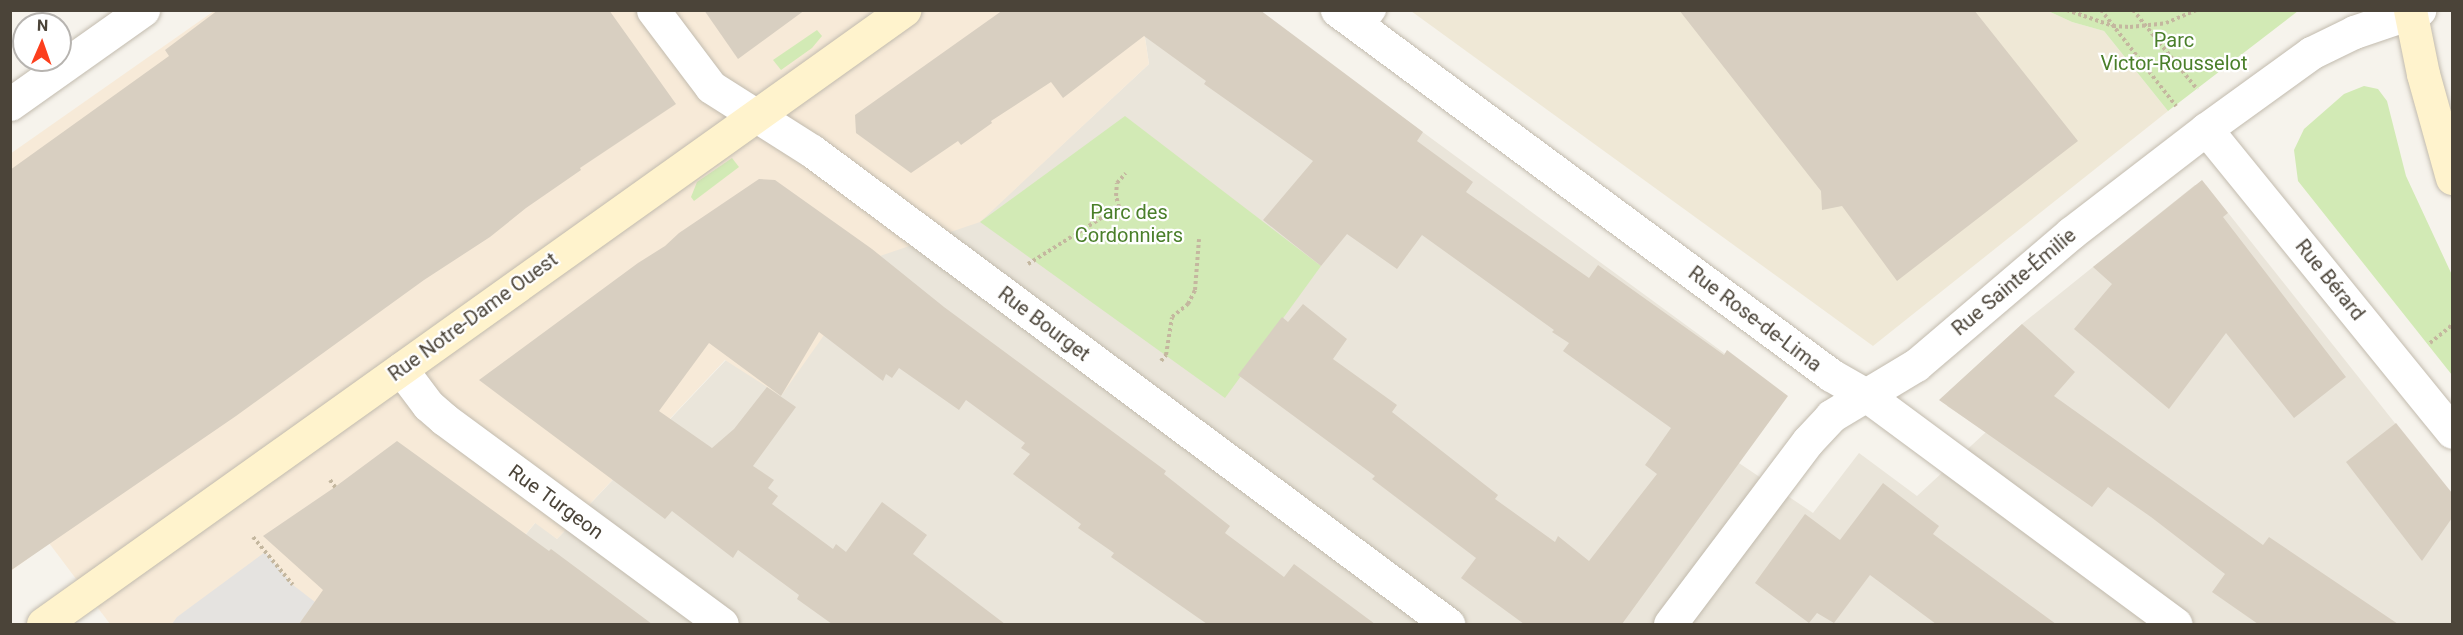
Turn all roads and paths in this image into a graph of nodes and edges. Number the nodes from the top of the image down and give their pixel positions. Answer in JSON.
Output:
{"nodes":[{"id":1,"x":143,"y":10,"type":"edge"},
{"id":2,"x":653,"y":10,"type":"edge"},
{"id":3,"x":904,"y":10,"type":"edge"},
{"id":4,"x":2101,"y":10,"type":"edge"},
{"id":5,"x":2133,"y":10,"type":"edge"},
{"id":6,"x":2197,"y":10,"type":"edge"},
{"id":7,"x":2067,"y":11,"type":"edge"},
{"id":8,"x":2413,"y":11,"type":"edge"},
{"id":9,"x":1357,"y":16,"type":"edge"},
{"id":10,"x":2113,"y":26,"type":"junction"},
{"id":11,"x":2145,"y":26,"type":"junction"},
{"id":12,"x":2200,"y":94,"type":"dead end"},
{"id":13,"x":10,"y":104,"type":"edge"},
{"id":14,"x":2179,"y":110,"type":"dead end"},
{"id":15,"x":755,"y":115,"type":"junction"},
{"id":16,"x":2206,"y":129,"type":"junction"},
{"id":17,"x":1126,"y":173,"type":"dead end"},
{"id":18,"x":2452,"y":178,"type":"edge"},
{"id":19,"x":1199,"y":239,"type":"dead end"},
{"id":20,"x":1028,"y":265,"type":"dead end"},
{"id":21,"x":2452,"y":325,"type":"edge"},
{"id":22,"x":2422,"y":350,"type":"dead end"},
{"id":23,"x":1161,"y":361,"type":"dead end"},
{"id":24,"x":401,"y":369,"type":"junction"},
{"id":25,"x":1866,"y":395,"type":"junction"},
{"id":26,"x":2452,"y":432,"type":"edge"},
{"id":27,"x":330,"y":480,"type":"dead end"},
{"id":28,"x":335,"y":488,"type":"dead end"},
{"id":29,"x":253,"y":537,"type":"dead end"},
{"id":30,"x":293,"y":585,"type":"dead end"},
{"id":31,"x":43,"y":624,"type":"edge"},
{"id":32,"x":722,"y":624,"type":"edge"},
{"id":33,"x":1448,"y":624,"type":"edge"},
{"id":34,"x":1670,"y":624,"type":"edge"},
{"id":35,"x":2175,"y":624,"type":"edge"}],
"edges":[{"from":1,"to":13,"type":"street"},
{"from":2,"to":15,"type":"street","name":"Rue Bourget"},
{"from":3,"to":15,"type":"main road","name":"Rue Notre-Dame Ouest"},
{"from":4,"to":10,"type":"path"},
{"from":5,"to":11,"type":"path"},
{"from":6,"to":11,"type":"path"},
{"from":7,"to":10,"type":"path"},
{"from":8,"to":16,"type":"street","name":"Rue Sainte-Émilie"},
{"from":8,"to":18,"type":"main road"},
{"from":9,"to":25,"type":"street","name":"Rue Rose-de-Lima"},
{"from":10,"to":11,"type":"path"},
{"from":10,"to":14,"type":"path"},
{"from":11,"to":12,"type":"path"},
{"from":15,"to":24,"type":"main road","name":"Rue Notre-Dame Ouest"},
{"from":15,"to":33,"type":"street","name":"Rue Bourget"},
{"from":16,"to":25,"type":"street","name":"Rue Sainte-Émilie"},
{"from":16,"to":26,"type":"street","name":"Rue Bérard"},
{"from":17,"to":20,"type":"path"},
{"from":19,"to":23,"type":"path"},
{"from":21,"to":22,"type":"path"},
{"from":24,"to":31,"type":"main road","name":"Rue Notre-Dame Ouest"},
{"from":24,"to":32,"type":"street","name":"Rue Turgeon"},
{"from":25,"to":34,"type":"street","name":"Rue Sainte-Émilie"},
{"from":25,"to":35,"type":"street","name":"Rue Rose-de-Lima"},
{"from":27,"to":28,"type":"path"},
{"from":29,"to":30,"type":"path"}]}
